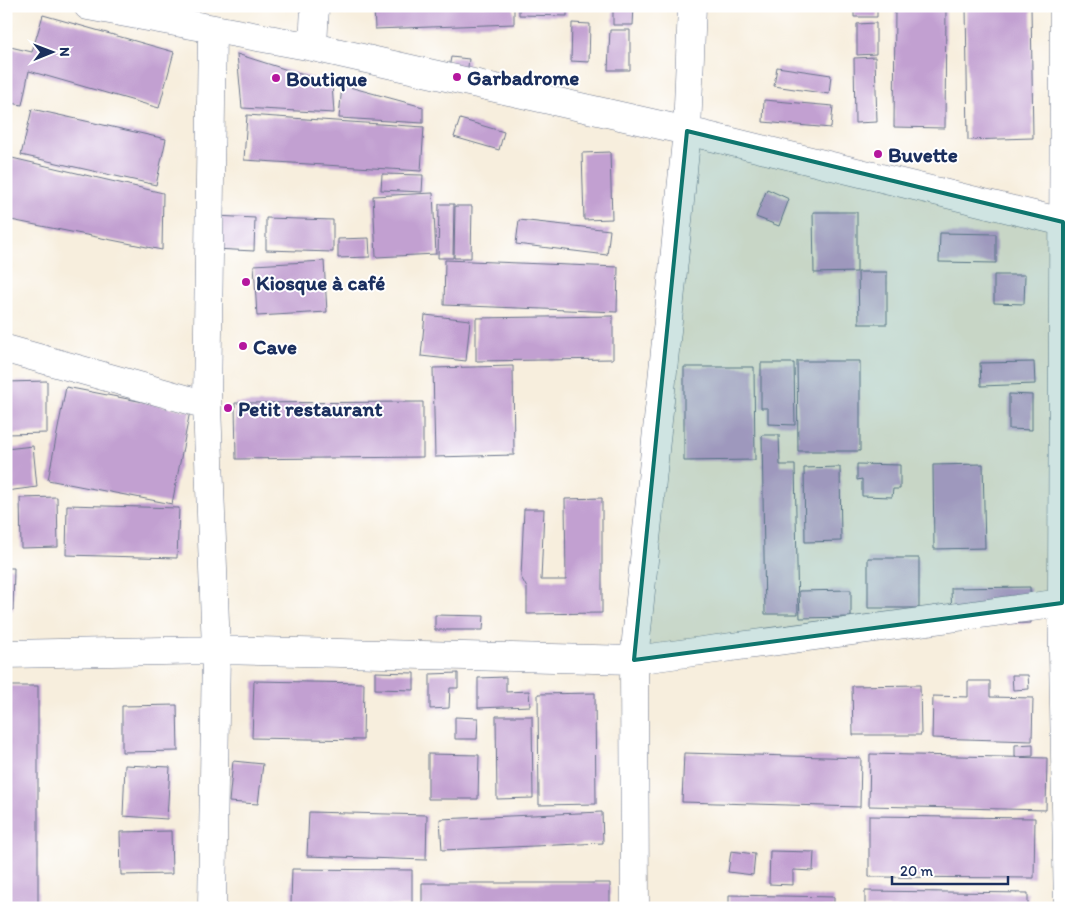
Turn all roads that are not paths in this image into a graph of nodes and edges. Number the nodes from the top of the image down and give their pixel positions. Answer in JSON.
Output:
{"nodes":[{"id":1,"x":88,"y":6,"type":"edge"},
{"id":2,"x":315,"y":6,"type":"edge"},
{"id":3,"x":692,"y":6,"type":"edge"},
{"id":4,"x":1064,"y":6,"type":"edge"},
{"id":5,"x":212,"y":29,"type":"junction"},
{"id":6,"x":313,"y":47,"type":"junction"},
{"id":7,"x":687,"y":131,"type":"junction"},
{"id":8,"x":1063,"y":222,"type":"junction"},
{"id":9,"x":6,"y":349,"type":"edge"},
{"id":10,"x":207,"y":405,"type":"junction"},
{"id":11,"x":1068,"y":604,"type":"edge"},
{"id":12,"x":216,"y":650,"type":"junction"},
{"id":13,"x":6,"y":654,"type":"edge"},
{"id":14,"x":634,"y":660,"type":"junction"},
{"id":15,"x":212,"y":908,"type":"edge"},
{"id":16,"x":635,"y":908,"type":"edge"},
{"id":17,"x":1068,"y":908,"type":"edge"}],
"edges":[{"from":1,"to":5,"type":"street"},
{"from":2,"to":6,"type":"street"},
{"from":3,"to":7,"type":"street"},
{"from":4,"to":8,"type":"street"},
{"from":5,"to":6,"type":"street"},
{"from":5,"to":10,"type":"street"},
{"from":6,"to":7,"type":"street"},
{"from":7,"to":8,"type":"street"},
{"from":7,"to":14,"type":"street"},
{"from":8,"to":11,"type":"street"},
{"from":9,"to":10,"type":"street"},
{"from":10,"to":12,"type":"street"},
{"from":11,"to":14,"type":"street"},
{"from":11,"to":17,"type":"street"},
{"from":12,"to":13,"type":"street"},
{"from":12,"to":14,"type":"street"},
{"from":12,"to":15,"type":"street"},
{"from":14,"to":16,"type":"street"}]}
